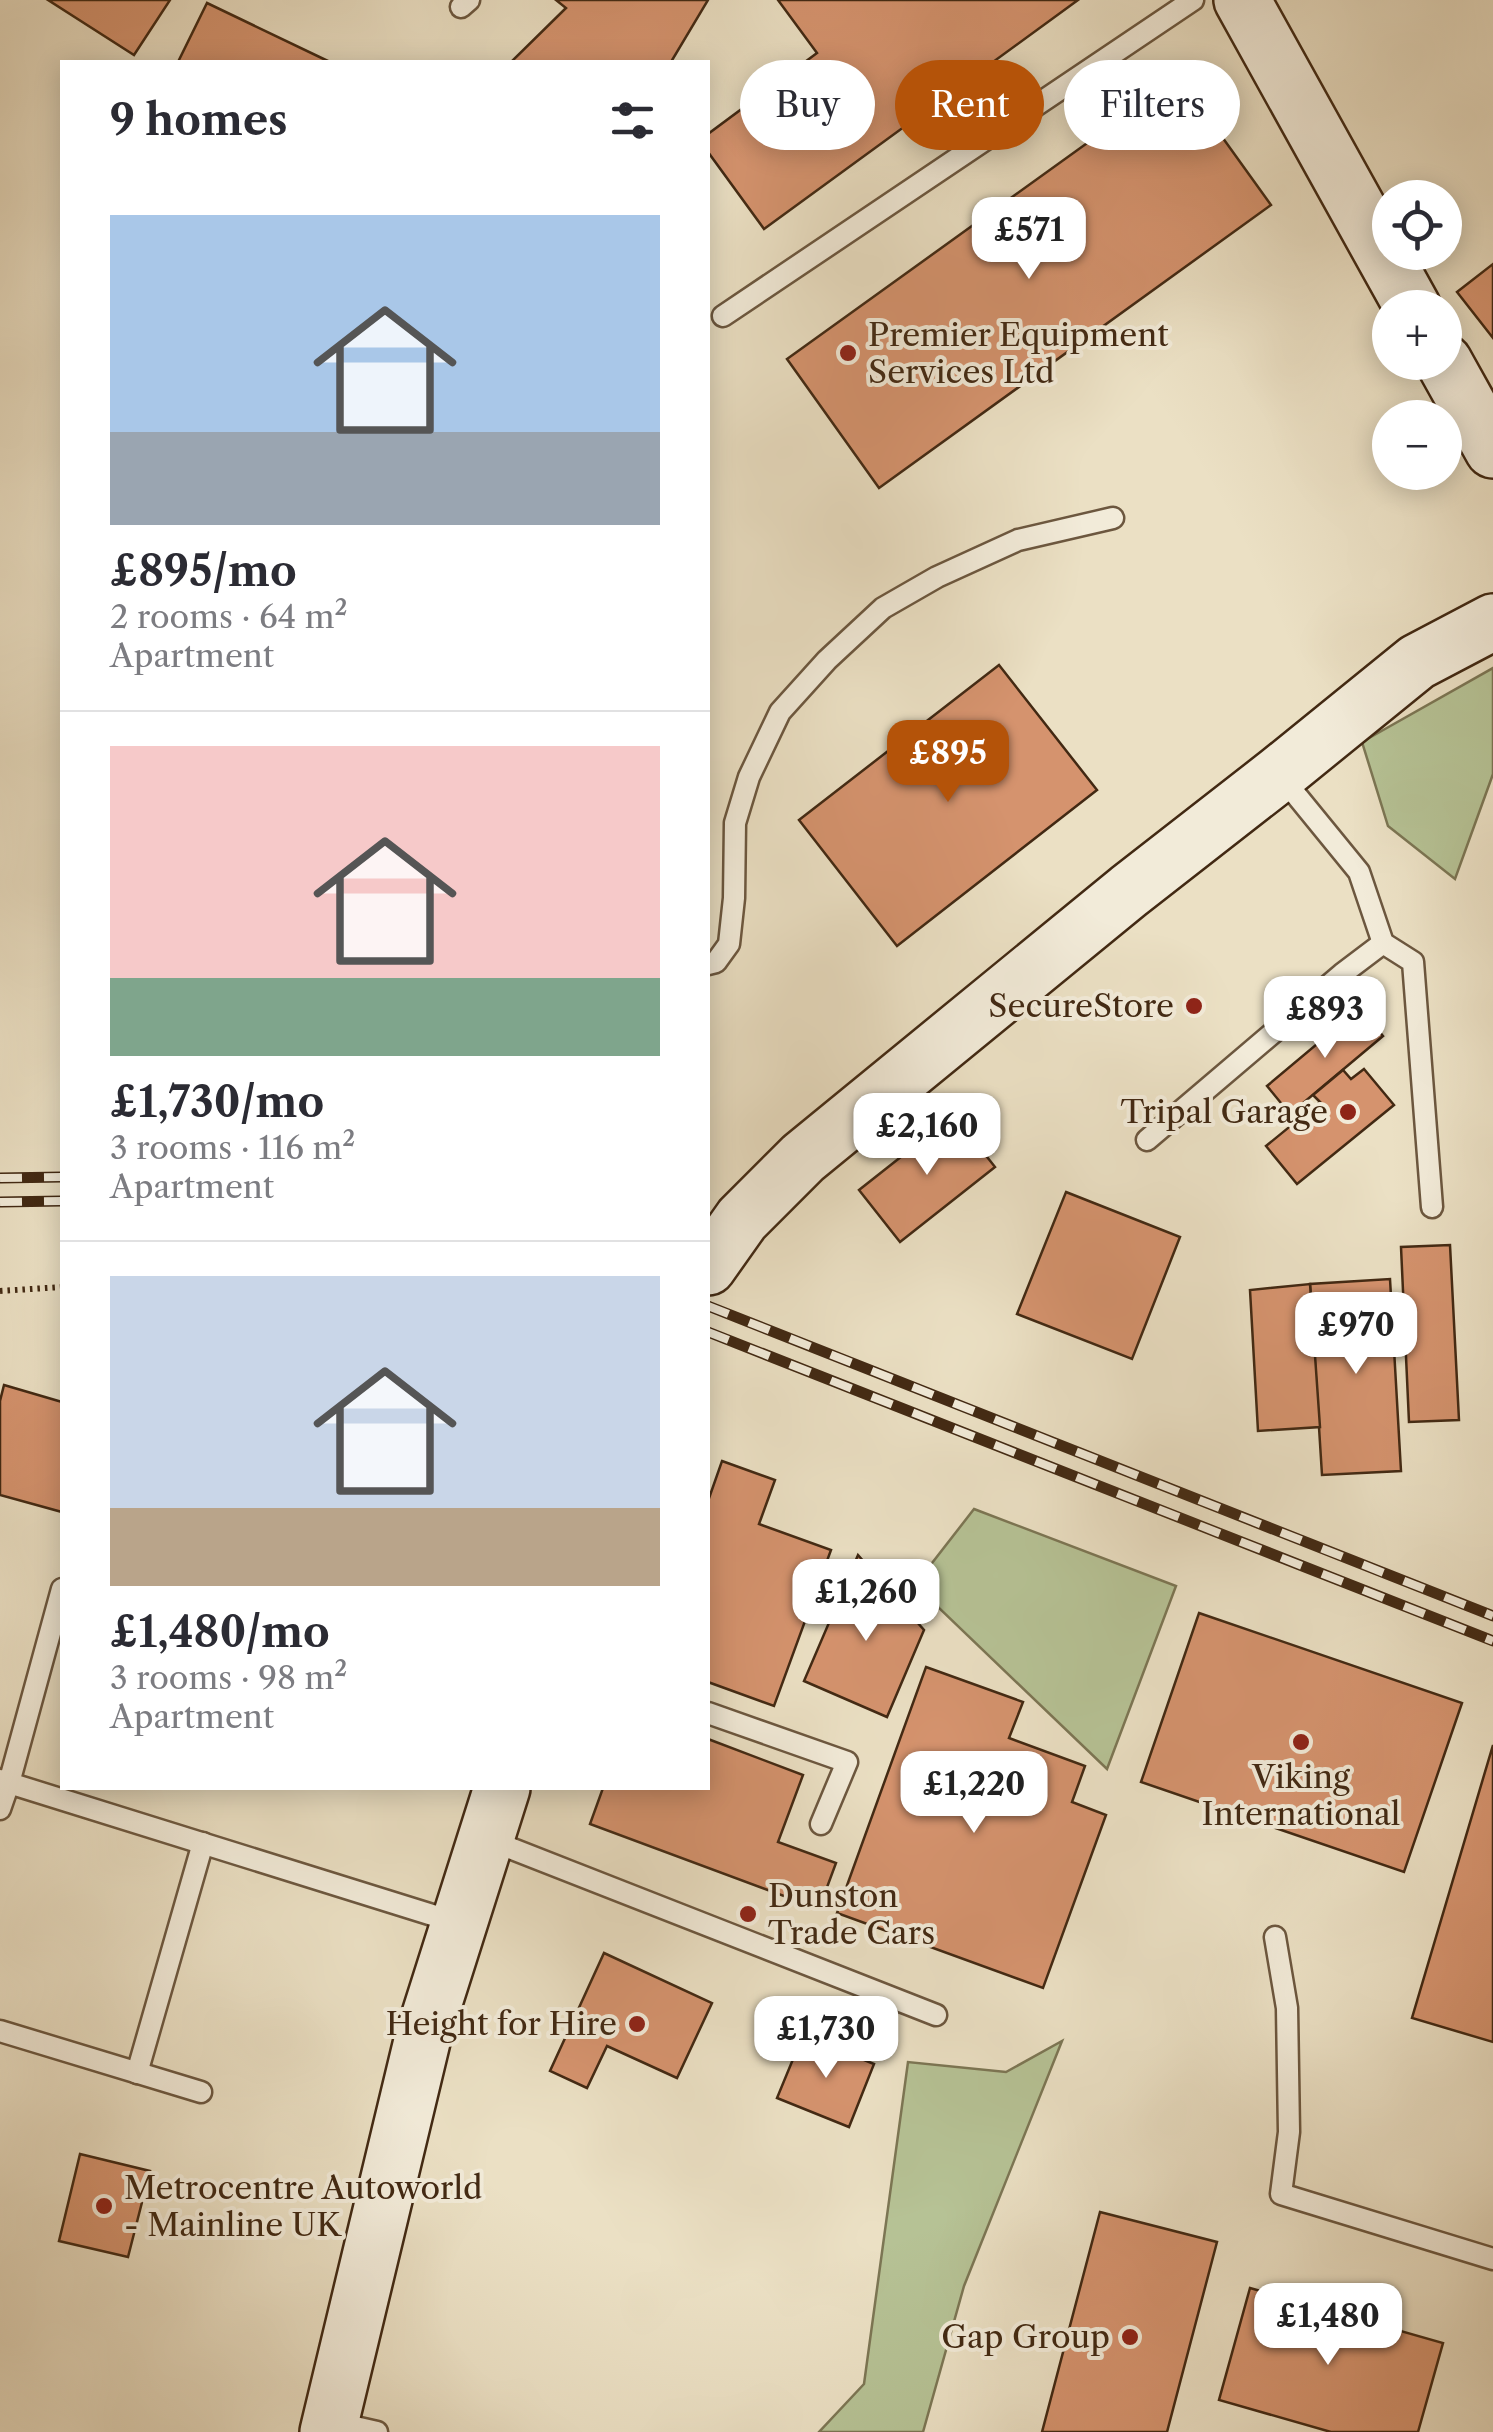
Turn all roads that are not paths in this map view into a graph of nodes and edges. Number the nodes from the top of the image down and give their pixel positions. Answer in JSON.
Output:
{"nodes":[{"id":1,"x":1192,"y":0,"type":"edge"},
{"id":2,"x":1242,"y":0,"type":"edge"},
{"id":3,"x":1404,"y":290,"type":"edge"},
{"id":4,"x":723,"y":316,"type":"dead end"},
{"id":5,"x":1454,"y":380,"type":"edge"},
{"id":6,"x":1493,"y":450,"type":"edge"},
{"id":7,"x":1114,"y":518,"type":"dead end"},
{"id":8,"x":1493,"y":622,"type":"edge"},
{"id":9,"x":1279,"y":774,"type":"junction"},
{"id":10,"x":1383,"y":943,"type":"junction"},
{"id":11,"x":710,"y":964,"type":"edge"},
{"id":12,"x":1148,"y":1140,"type":"dead end"},
{"id":13,"x":1432,"y":1207,"type":"dead end"},
{"id":14,"x":710,"y":1264,"type":"edge"},
{"id":15,"x":60,"y":1596,"type":"edge"},
{"id":16,"x":710,"y":1714,"type":"edge"},
{"id":17,"x":5,"y":1781,"type":"edge"},
{"id":18,"x":501,"y":1790,"type":"edge"},
{"id":19,"x":0,"y":1809,"type":"edge"},
{"id":20,"x":822,"y":1824,"type":"dead end"},
{"id":21,"x":486,"y":1839,"type":"junction"},
{"id":22,"x":203,"y":1843,"type":"junction"},
{"id":23,"x":459,"y":1923,"type":"junction"},
{"id":24,"x":1275,"y":1937,"type":"dead end"},
{"id":25,"x":936,"y":2015,"type":"dead end"},
{"id":26,"x":0,"y":2031,"type":"edge"},
{"id":27,"x":137,"y":2073,"type":"junction"},
{"id":28,"x":201,"y":2092,"type":"dead end"},
{"id":29,"x":1493,"y":2259,"type":"edge"},
{"id":30,"x":346,"y":2428,"type":"edge"}],
"edges":[{"from":1,"to":4,"type":"lane"},
{"from":2,"to":3,"type":"street"},
{"from":5,"to":6,"type":"street"},
{"from":7,"to":11,"type":"lane"},
{"from":8,"to":9,"type":"street"},
{"from":9,"to":10,"type":"lane"},
{"from":9,"to":14,"type":"street"},
{"from":10,"to":12,"type":"lane"},
{"from":10,"to":13,"type":"lane"},
{"from":15,"to":17,"type":"lane"},
{"from":16,"to":20,"type":"lane"},
{"from":17,"to":19,"type":"lane"},
{"from":17,"to":22,"type":"lane"},
{"from":18,"to":21,"type":"street"},
{"from":21,"to":23,"type":"street"},
{"from":21,"to":25,"type":"lane"},
{"from":22,"to":23,"type":"lane"},
{"from":22,"to":27,"type":"lane"},
{"from":23,"to":30,"type":"street"},
{"from":24,"to":29,"type":"lane"},
{"from":26,"to":27,"type":"lane"},
{"from":27,"to":28,"type":"lane"}]}
